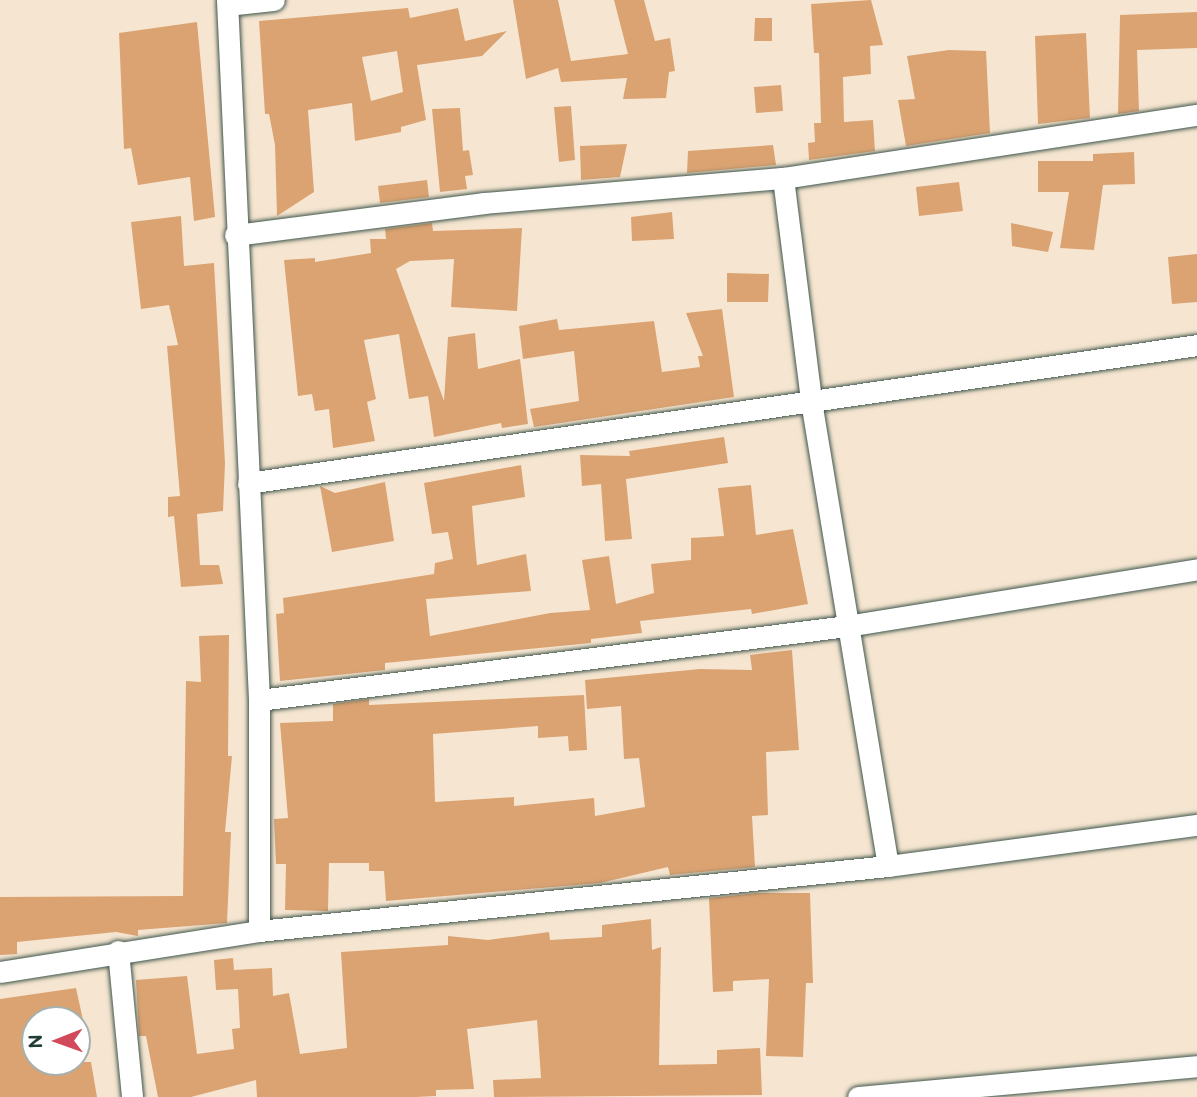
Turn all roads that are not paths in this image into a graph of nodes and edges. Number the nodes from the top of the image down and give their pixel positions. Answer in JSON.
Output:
{"nodes":[{"id":1,"x":274,"y":0,"type":"edge"},
{"id":2,"x":228,"y":3,"type":"edge"},
{"id":3,"x":1197,"y":115,"type":"edge"},
{"id":4,"x":783,"y":178,"type":"junction"},
{"id":5,"x":235,"y":235,"type":"junction"},
{"id":6,"x":1197,"y":345,"type":"edge"},
{"id":7,"x":811,"y":401,"type":"junction"},
{"id":8,"x":248,"y":483,"type":"junction"},
{"id":9,"x":1197,"y":569,"type":"edge"},
{"id":10,"x":847,"y":626,"type":"junction"},
{"id":11,"x":259,"y":700,"type":"junction"},
{"id":12,"x":1197,"y":825,"type":"edge"},
{"id":13,"x":888,"y":866,"type":"junction"},
{"id":14,"x":260,"y":931,"type":"junction"},
{"id":15,"x":118,"y":951,"type":"junction"},
{"id":16,"x":0,"y":972,"type":"edge"},
{"id":17,"x":1197,"y":1066,"type":"edge"},
{"id":18,"x":132,"y":1097,"type":"edge"},
{"id":19,"x":858,"y":1097,"type":"edge"}],
"edges":[{"from":1,"to":2,"type":"street"},
{"from":2,"to":5,"type":"street"},
{"from":3,"to":4,"type":"street"},
{"from":4,"to":5,"type":"street"},
{"from":4,"to":7,"type":"street"},
{"from":5,"to":8,"type":"street"},
{"from":6,"to":7,"type":"street"},
{"from":7,"to":8,"type":"street"},
{"from":7,"to":10,"type":"street"},
{"from":8,"to":11,"type":"street"},
{"from":9,"to":10,"type":"street"},
{"from":10,"to":11,"type":"street"},
{"from":10,"to":13,"type":"street"},
{"from":11,"to":14,"type":"street"},
{"from":12,"to":13,"type":"street"},
{"from":13,"to":14,"type":"street"},
{"from":14,"to":15,"type":"street"},
{"from":15,"to":16,"type":"street"},
{"from":15,"to":18,"type":"street"},
{"from":17,"to":19,"type":"street"}]}
